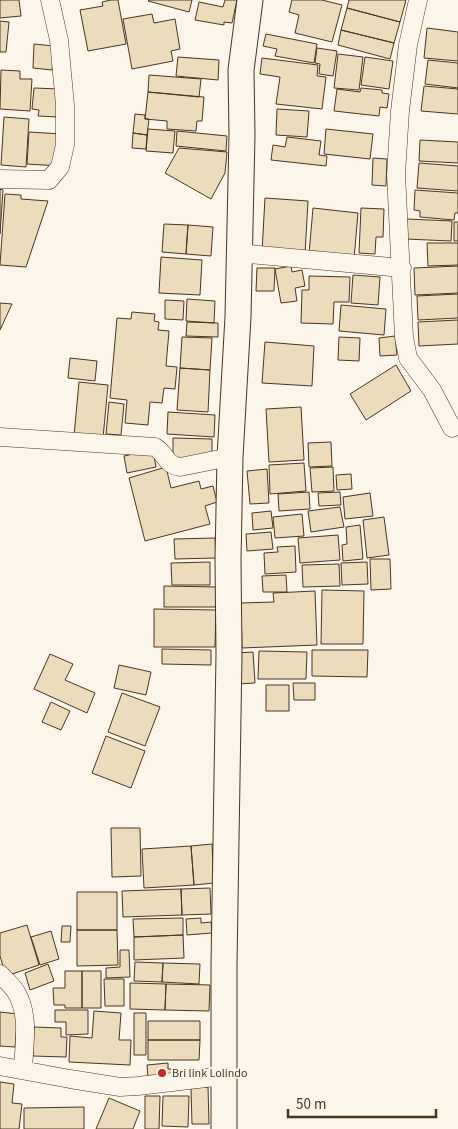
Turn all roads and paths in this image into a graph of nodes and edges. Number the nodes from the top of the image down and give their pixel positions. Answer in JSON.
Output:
{"nodes":[{"id":1,"x":50,"y":0,"type":"edge"},
{"id":2,"x":250,"y":0,"type":"edge"},
{"id":3,"x":418,"y":0,"type":"edge"},
{"id":4,"x":0,"y":178,"type":"edge"},
{"id":5,"x":238,"y":253,"type":"junction"},
{"id":6,"x":402,"y":268,"type":"junction"},
{"id":7,"x":452,"y":428,"type":"dead end"},
{"id":8,"x":0,"y":437,"type":"edge"},
{"id":9,"x":230,"y":457,"type":"junction"},
{"id":10,"x":0,"y":974,"type":"edge"},
{"id":11,"x":0,"y":1066,"type":"edge"},
{"id":12,"x":23,"y":1070,"type":"junction"},
{"id":13,"x":223,"y":1076,"type":"junction"},
{"id":14,"x":224,"y":1129,"type":"edge"}],
"edges":[{"from":1,"to":4,"type":"street"},
{"from":2,"to":5,"type":"street"},
{"from":3,"to":6,"type":"street"},
{"from":5,"to":6,"type":"street"},
{"from":5,"to":9,"type":"street"},
{"from":6,"to":7,"type":"street"},
{"from":8,"to":9,"type":"street"},
{"from":9,"to":13,"type":"street"},
{"from":10,"to":12,"type":"street"},
{"from":11,"to":12,"type":"street"},
{"from":12,"to":13,"type":"street"},
{"from":13,"to":14,"type":"street"}]}
